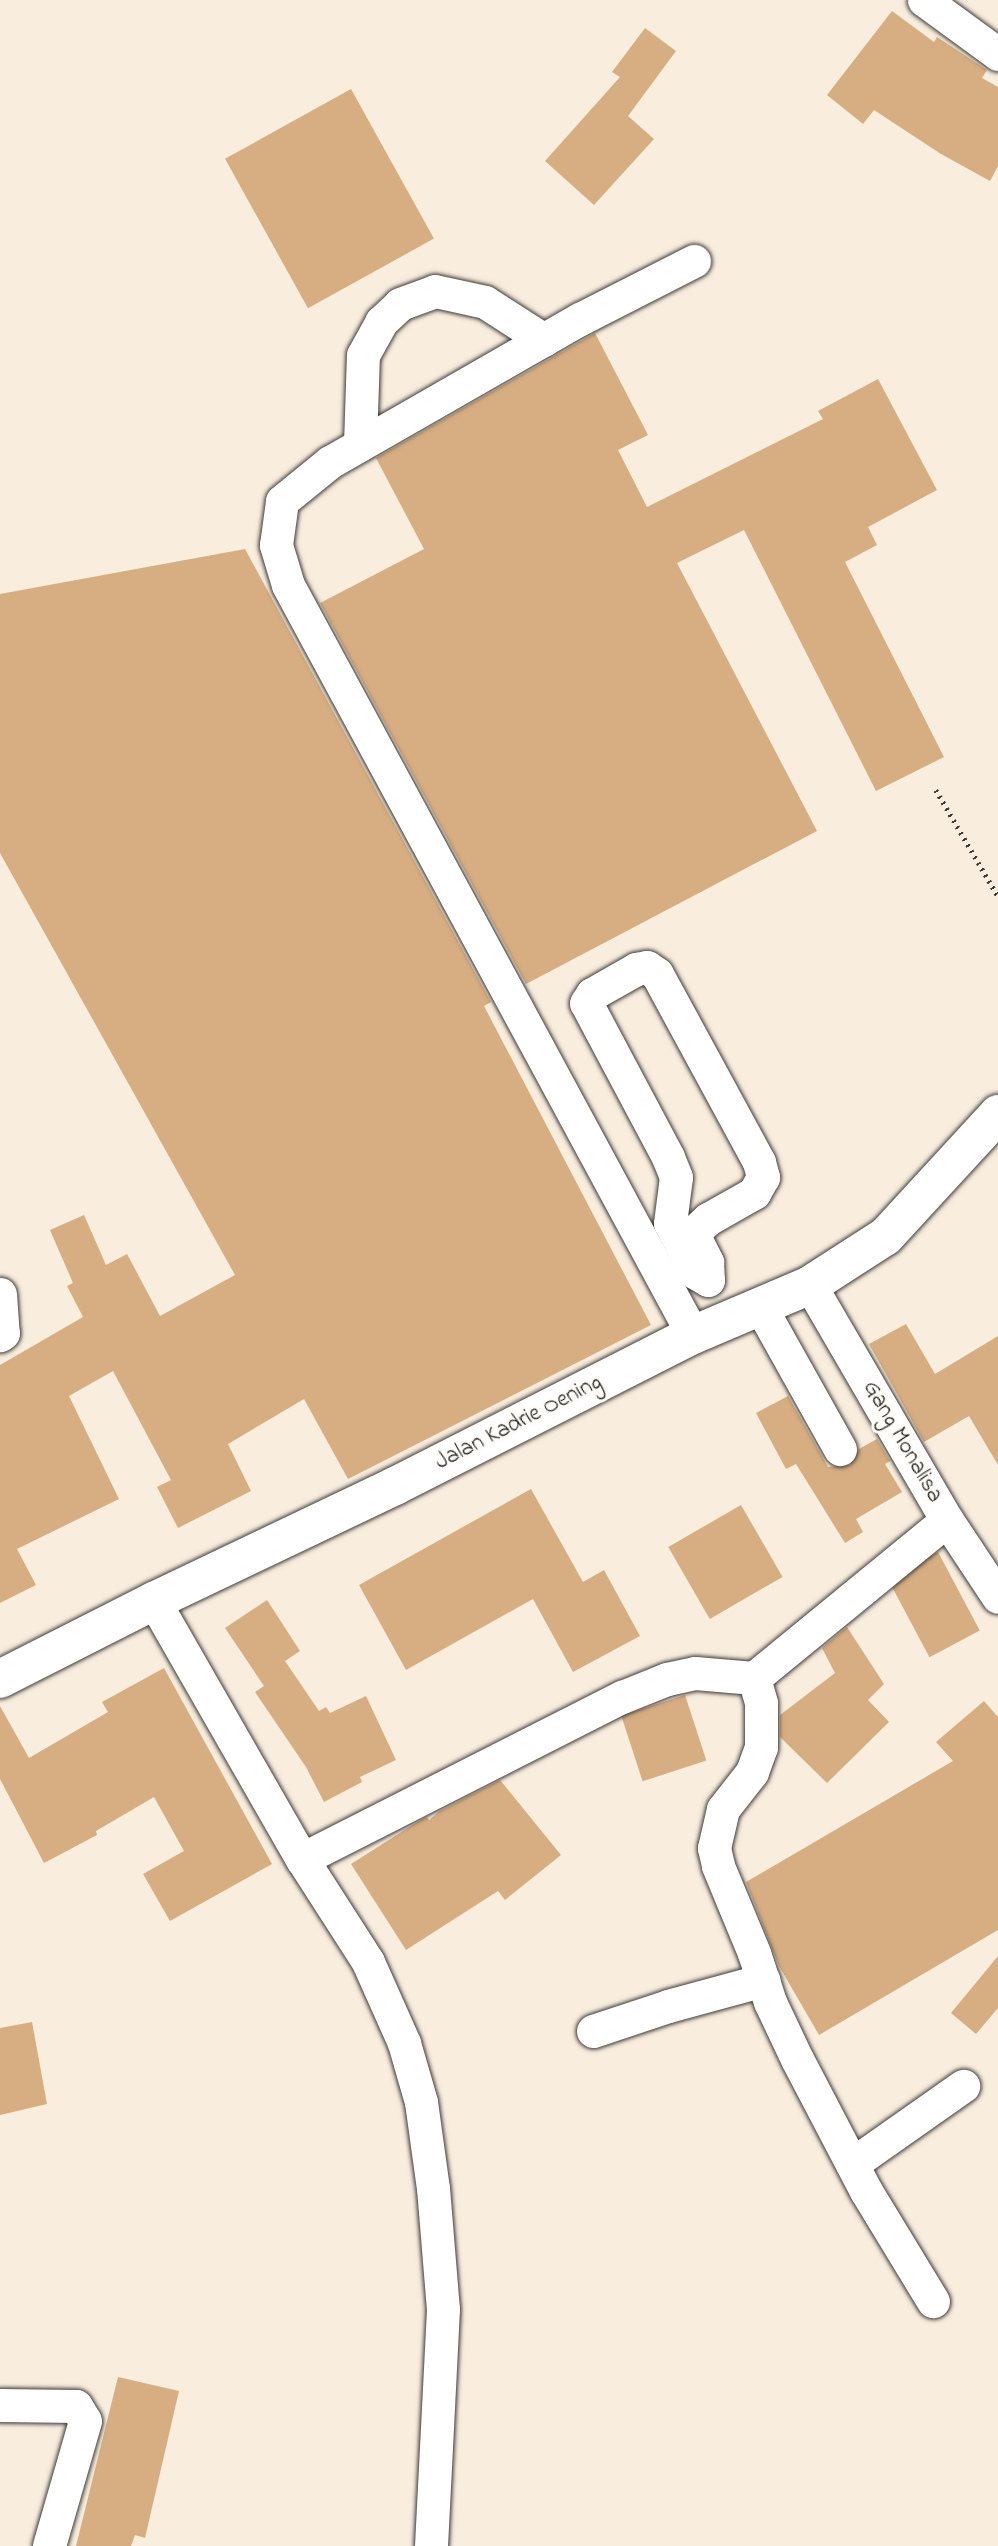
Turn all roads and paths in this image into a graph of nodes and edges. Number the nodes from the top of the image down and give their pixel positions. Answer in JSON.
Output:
{"nodes":[{"id":1,"x":924,"y":0,"type":"edge"},
{"id":2,"x":998,"y":54,"type":"edge"},
{"id":3,"x":694,"y":261,"type":"dead end"},
{"id":4,"x":544,"y":340,"type":"junction"},
{"id":5,"x":360,"y":444,"type":"junction"},
{"id":6,"x":936,"y":790,"type":"dead end"},
{"id":7,"x":998,"y":896,"type":"edge"},
{"id":8,"x":998,"y":1114,"type":"edge"},
{"id":9,"x":708,"y":1280,"type":"junction"},
{"id":10,"x":810,"y":1285,"type":"junction"},
{"id":11,"x":0,"y":1294,"type":"edge"},
{"id":12,"x":744,"y":1313,"type":"junction"},
{"id":13,"x":1,"y":1334,"type":"edge"},
{"id":14,"x":693,"y":1335,"type":"junction"},
{"id":15,"x":840,"y":1449,"type":"dead end"},
{"id":16,"x":947,"y":1520,"type":"junction"},
{"id":17,"x":998,"y":1597,"type":"edge"},
{"id":18,"x":154,"y":1601,"type":"junction"},
{"id":19,"x":754,"y":1678,"type":"junction"},
{"id":20,"x":0,"y":1679,"type":"edge"},
{"id":21,"x":302,"y":1859,"type":"junction"},
{"id":22,"x":764,"y":1980,"type":"junction"},
{"id":23,"x":593,"y":2031,"type":"dead end"},
{"id":24,"x":962,"y":2086,"type":"dead end"},
{"id":25,"x":852,"y":2164,"type":"junction"},
{"id":26,"x":933,"y":2301,"type":"dead end"},
{"id":27,"x":0,"y":2405,"type":"edge"},
{"id":28,"x":50,"y":2546,"type":"edge"},
{"id":29,"x":431,"y":2546,"type":"edge"}],
"edges":[{"from":1,"to":2,"type":"street"},
{"from":3,"to":4,"type":"street"},
{"from":4,"to":5,"type":"street"},
{"from":4,"to":5,"type":"street"},
{"from":5,"to":14,"type":"street"},
{"from":6,"to":7,"type":"path"},
{"from":8,"to":10,"type":"main road","name":"Jalan Kadrie Oening"},
{"from":9,"to":9,"type":"street"},
{"from":9,"to":12,"type":"street"},
{"from":10,"to":12,"type":"main road","name":"Jalan Kadrie Oening"},
{"from":10,"to":16,"type":"street","name":"Gang Monalisa"},
{"from":11,"to":13,"type":"street"},
{"from":12,"to":14,"type":"main road","name":"Jalan Kadrie Oening"},
{"from":12,"to":15,"type":"street"},
{"from":14,"to":18,"type":"main road","name":"Jalan Kadrie Oening"},
{"from":16,"to":17,"type":"street","name":"Gang Monalisa"},
{"from":16,"to":19,"type":"street"},
{"from":18,"to":20,"type":"main road","name":"Jalan Kadrie Oening"},
{"from":18,"to":21,"type":"street"},
{"from":19,"to":21,"type":"street"},
{"from":19,"to":22,"type":"street"},
{"from":21,"to":29,"type":"street"},
{"from":22,"to":23,"type":"street"},
{"from":22,"to":25,"type":"street"},
{"from":24,"to":25,"type":"street"},
{"from":25,"to":26,"type":"street"},
{"from":27,"to":28,"type":"street"}]}
